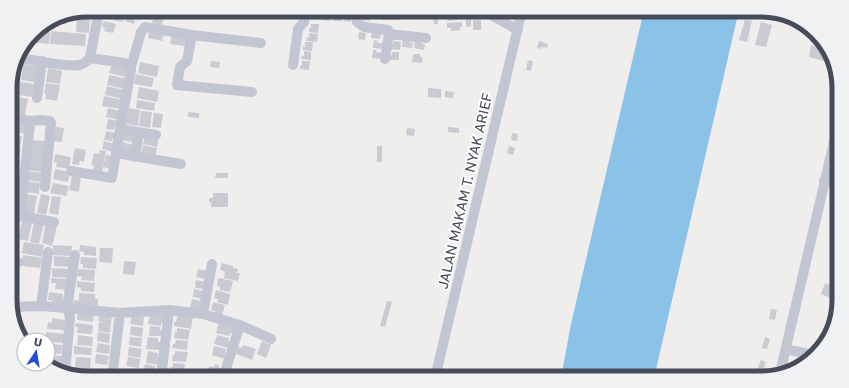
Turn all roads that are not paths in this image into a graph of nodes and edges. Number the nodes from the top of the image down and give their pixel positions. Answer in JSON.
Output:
{"nodes":[{"id":1,"x":98,"y":17,"type":"edge"},
{"id":2,"x":305,"y":17,"type":"edge"},
{"id":3,"x":357,"y":17,"type":"edge"},
{"id":4,"x":495,"y":17,"type":"edge"},
{"id":5,"x":521,"y":17,"type":"edge"},
{"id":6,"x":518,"y":30,"type":"junction"},
{"id":7,"x":389,"y":34,"type":"junction"},
{"id":8,"x":192,"y":35,"type":"junction"},
{"id":9,"x":426,"y":38,"type":"dead end"},
{"id":10,"x":261,"y":43,"type":"dead end"},
{"id":11,"x":90,"y":58,"type":"junction"},
{"id":12,"x":23,"y":59,"type":"edge"},
{"id":13,"x":384,"y":59,"type":"dead end"},
{"id":14,"x":42,"y":61,"type":"junction"},
{"id":15,"x":293,"y":65,"type":"dead end"},
{"id":16,"x":131,"y":67,"type":"junction"},
{"id":17,"x":252,"y":92,"type":"dead end"},
{"id":18,"x":37,"y":98,"type":"dead end"},
{"id":19,"x":17,"y":118,"type":"edge"},
{"id":20,"x":29,"y":121,"type":"junction"},
{"id":21,"x":120,"y":129,"type":"junction"},
{"id":22,"x":139,"y":132,"type":"junction"},
{"id":23,"x":156,"y":135,"type":"dead end"},
{"id":24,"x":116,"y":153,"type":"junction"},
{"id":25,"x":135,"y":157,"type":"junction"},
{"id":26,"x":181,"y":164,"type":"dead end"},
{"id":27,"x":71,"y":171,"type":"dead end"},
{"id":28,"x":832,"y":183,"type":"edge"},
{"id":29,"x":45,"y":187,"type":"dead end"},
{"id":30,"x":54,"y":222,"type":"dead end"},
{"id":31,"x":48,"y":252,"type":"dead end"},
{"id":32,"x":75,"y":255,"type":"dead end"},
{"id":33,"x":212,"y":264,"type":"dead end"},
{"id":34,"x":42,"y":306,"type":"junction"},
{"id":35,"x":18,"y":307,"type":"edge"},
{"id":36,"x":68,"y":308,"type":"junction"},
{"id":37,"x":168,"y":310,"type":"junction"},
{"id":38,"x":120,"y":313,"type":"junction"},
{"id":39,"x":203,"y":314,"type":"junction"},
{"id":40,"x":240,"y":325,"type":"junction"},
{"id":41,"x":271,"y":339,"type":"dead end"},
{"id":42,"x":790,"y":350,"type":"junction"},
{"id":43,"x":807,"y":354,"type":"edge"},
{"id":44,"x":65,"y":368,"type":"edge"},
{"id":45,"x":782,"y":368,"type":"edge"},
{"id":46,"x":113,"y":371,"type":"edge"},
{"id":47,"x":162,"y":371,"type":"edge"},
{"id":48,"x":225,"y":371,"type":"edge"},
{"id":49,"x":437,"y":371,"type":"edge"}],
"edges":[{"from":1,"to":11,"type":"street"},
{"from":2,"to":15,"type":"street"},
{"from":3,"to":7,"type":"street"},
{"from":4,"to":6,"type":"street"},
{"from":5,"to":6,"type":"street","name":"JALAN MAKAM T. NYAK ARIEF"},
{"from":6,"to":49,"type":"street","name":"JALAN MAKAM T. NYAK ARIEF"},
{"from":7,"to":9,"type":"street"},
{"from":7,"to":13,"type":"street"},
{"from":8,"to":10,"type":"street"},
{"from":8,"to":16,"type":"street"},
{"from":8,"to":17,"type":"street"},
{"from":11,"to":14,"type":"street"},
{"from":11,"to":16,"type":"street"},
{"from":12,"to":14,"type":"street"},
{"from":14,"to":18,"type":"street"},
{"from":16,"to":21,"type":"street"},
{"from":19,"to":20,"type":"street"},
{"from":20,"to":29,"type":"street"},
{"from":20,"to":30,"type":"street"},
{"from":21,"to":22,"type":"street"},
{"from":21,"to":24,"type":"street"},
{"from":22,"to":23,"type":"street"},
{"from":22,"to":25,"type":"street"},
{"from":24,"to":25,"type":"street"},
{"from":24,"to":27,"type":"street"},
{"from":25,"to":26,"type":"street"},
{"from":28,"to":42,"type":"street"},
{"from":31,"to":34,"type":"street"},
{"from":32,"to":36,"type":"street"},
{"from":33,"to":39,"type":"street"},
{"from":34,"to":35,"type":"street"},
{"from":34,"to":36,"type":"street"},
{"from":36,"to":38,"type":"street"},
{"from":36,"to":44,"type":"street"},
{"from":37,"to":38,"type":"street"},
{"from":37,"to":39,"type":"street"},
{"from":37,"to":47,"type":"street"},
{"from":38,"to":46,"type":"street"},
{"from":39,"to":40,"type":"street"},
{"from":40,"to":41,"type":"street"},
{"from":40,"to":48,"type":"street"},
{"from":42,"to":43,"type":"street"},
{"from":42,"to":45,"type":"street"}]}
